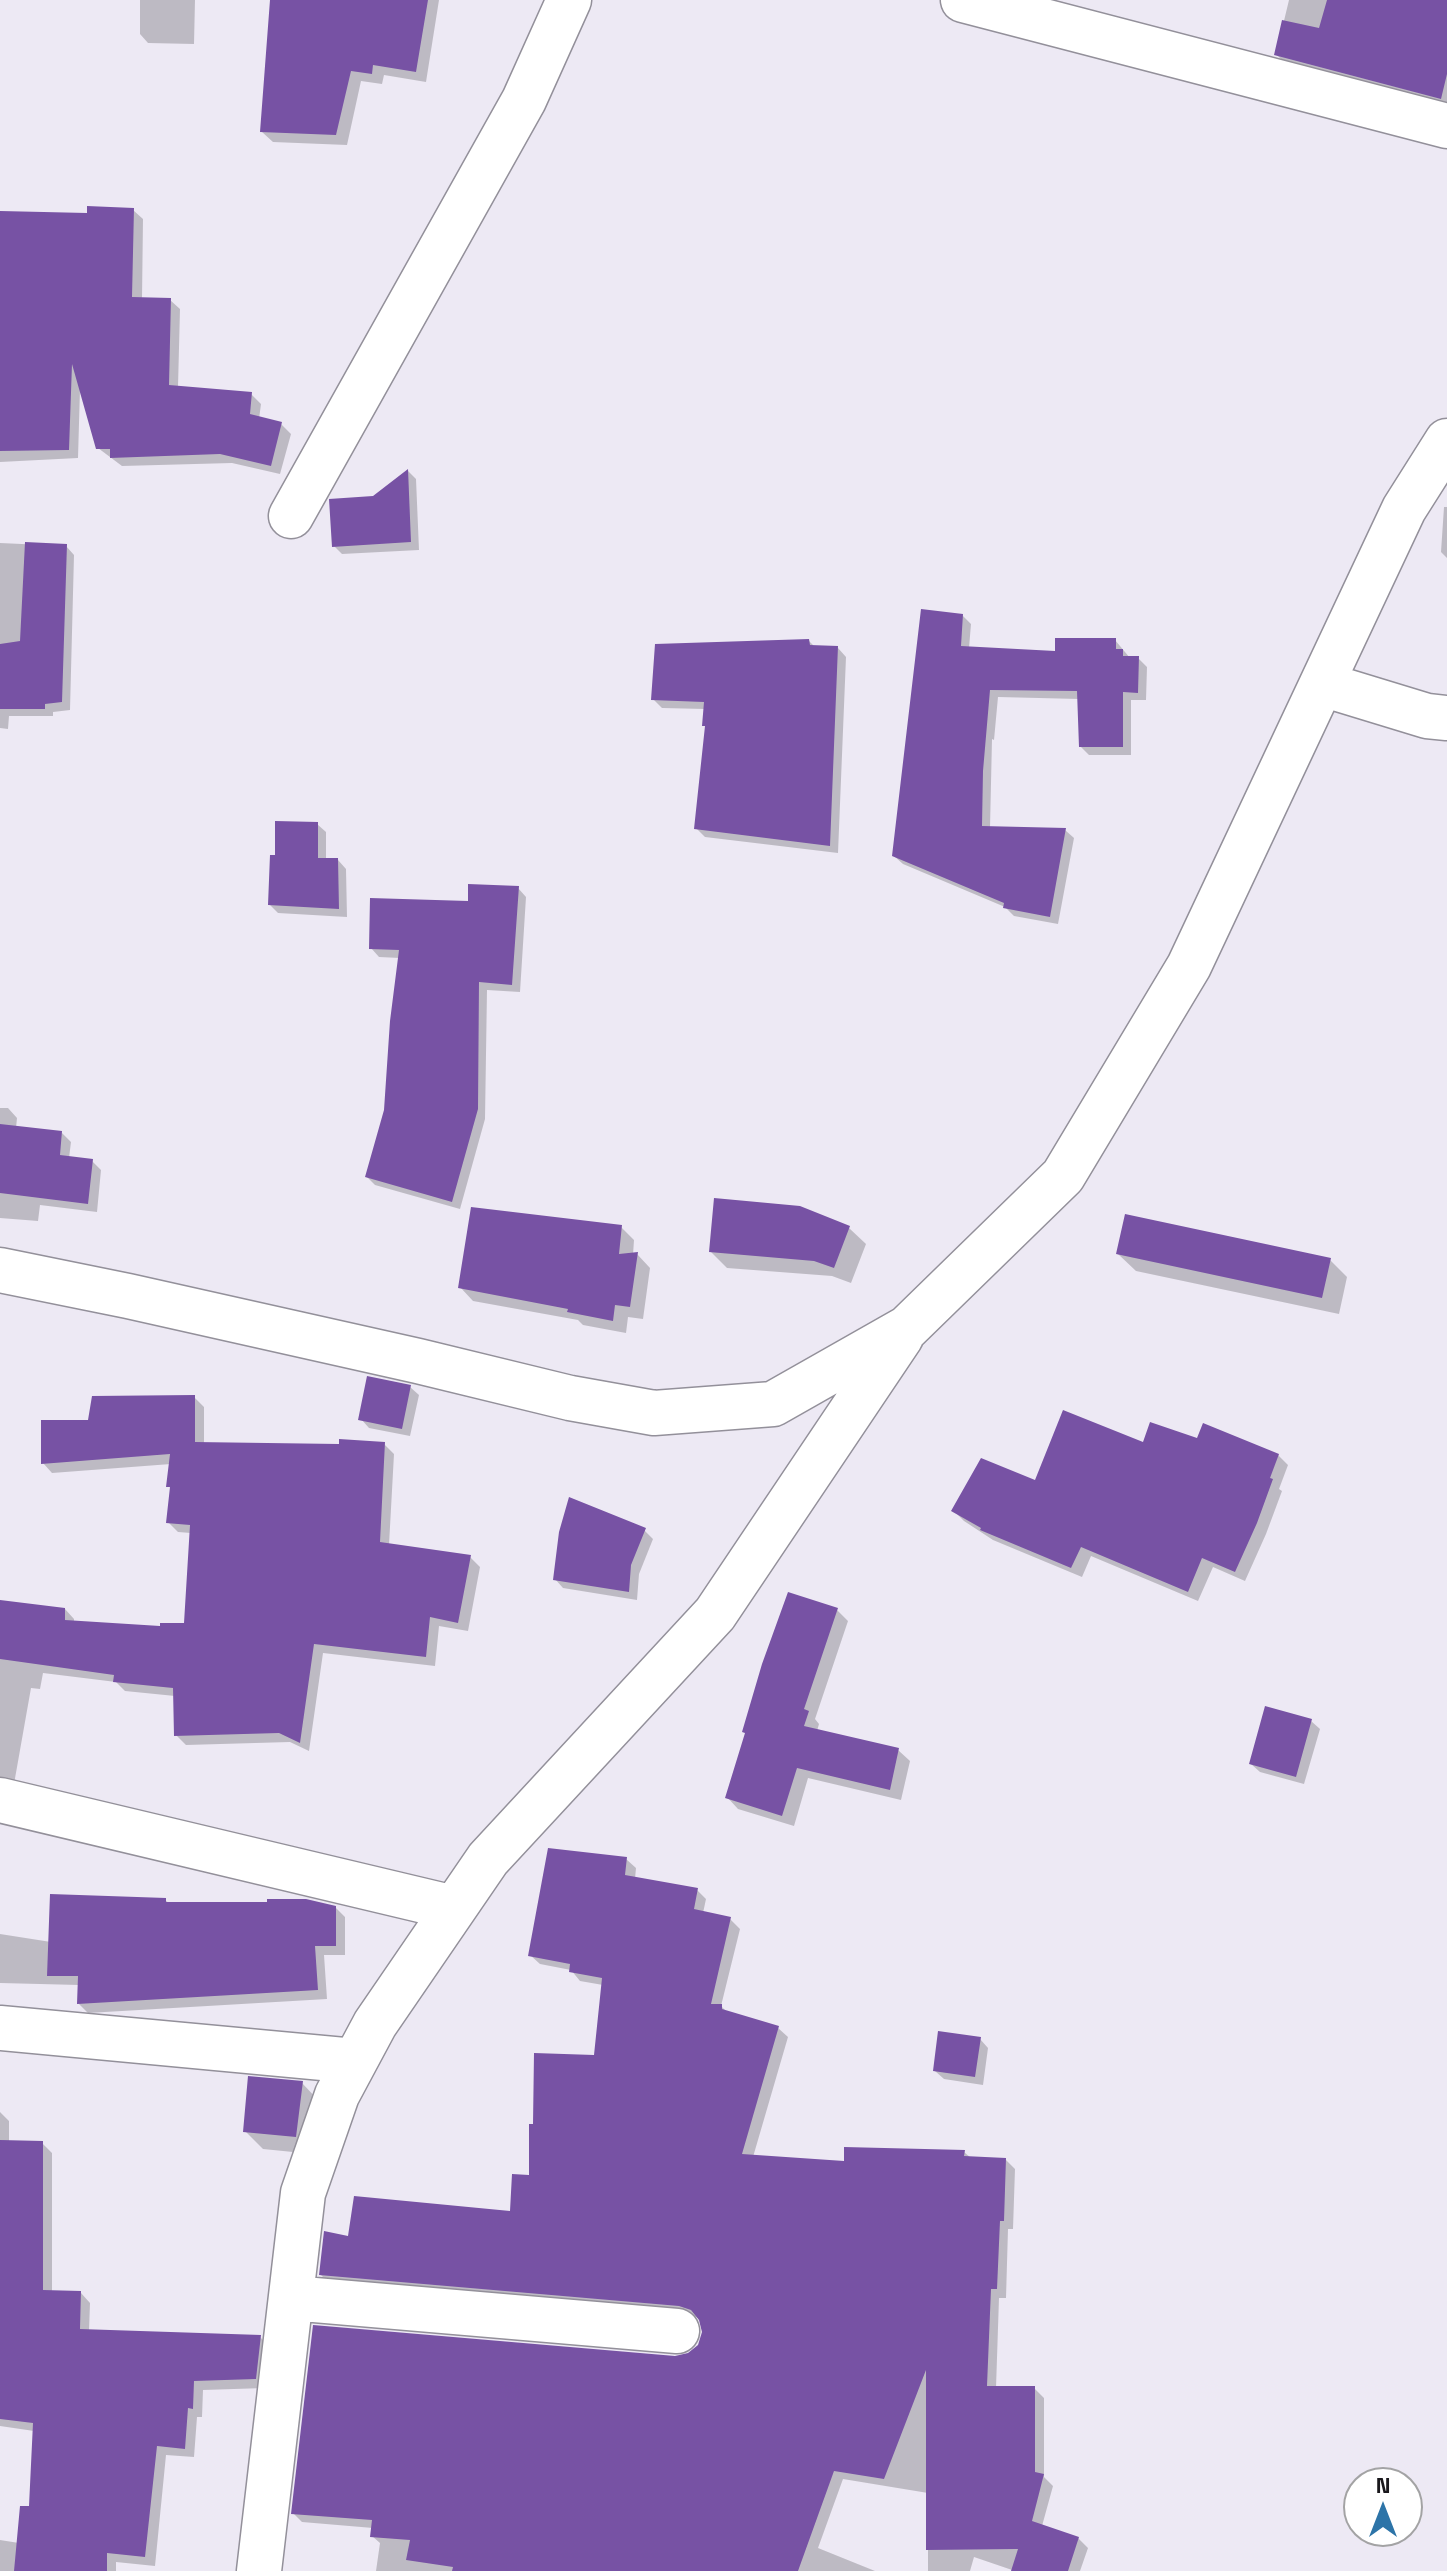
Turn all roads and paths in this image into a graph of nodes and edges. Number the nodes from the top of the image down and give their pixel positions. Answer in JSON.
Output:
{"nodes":[{"id":1,"x":569,"y":0,"type":"edge"},
{"id":2,"x":963,"y":0,"type":"edge"},
{"id":3,"x":1447,"y":126,"type":"edge"},
{"id":4,"x":1447,"y":441,"type":"edge"},
{"id":5,"x":291,"y":516,"type":"dead end"},
{"id":6,"x":1322,"y":684,"type":"junction"},
{"id":7,"x":1447,"y":718,"type":"edge"},
{"id":8,"x":0,"y":1270,"type":"edge"},
{"id":9,"x":907,"y":1328,"type":"junction"},
{"id":10,"x":0,"y":1800,"type":"edge"},
{"id":11,"x":454,"y":1908,"type":"junction"},
{"id":12,"x":0,"y":2028,"type":"edge"},
{"id":13,"x":355,"y":2061,"type":"junction"},
{"id":14,"x":291,"y":2298,"type":"junction"},
{"id":15,"x":677,"y":2331,"type":"dead end"},
{"id":16,"x":259,"y":2571,"type":"edge"}],
"edges":[{"from":1,"to":5,"type":"street"},
{"from":2,"to":3,"type":"street"},
{"from":4,"to":6,"type":"street"},
{"from":6,"to":7,"type":"street"},
{"from":6,"to":9,"type":"street"},
{"from":8,"to":9,"type":"street"},
{"from":9,"to":11,"type":"street"},
{"from":10,"to":11,"type":"street"},
{"from":11,"to":13,"type":"street"},
{"from":12,"to":13,"type":"street"},
{"from":13,"to":14,"type":"street"},
{"from":14,"to":15,"type":"street"},
{"from":14,"to":16,"type":"street"}]}
